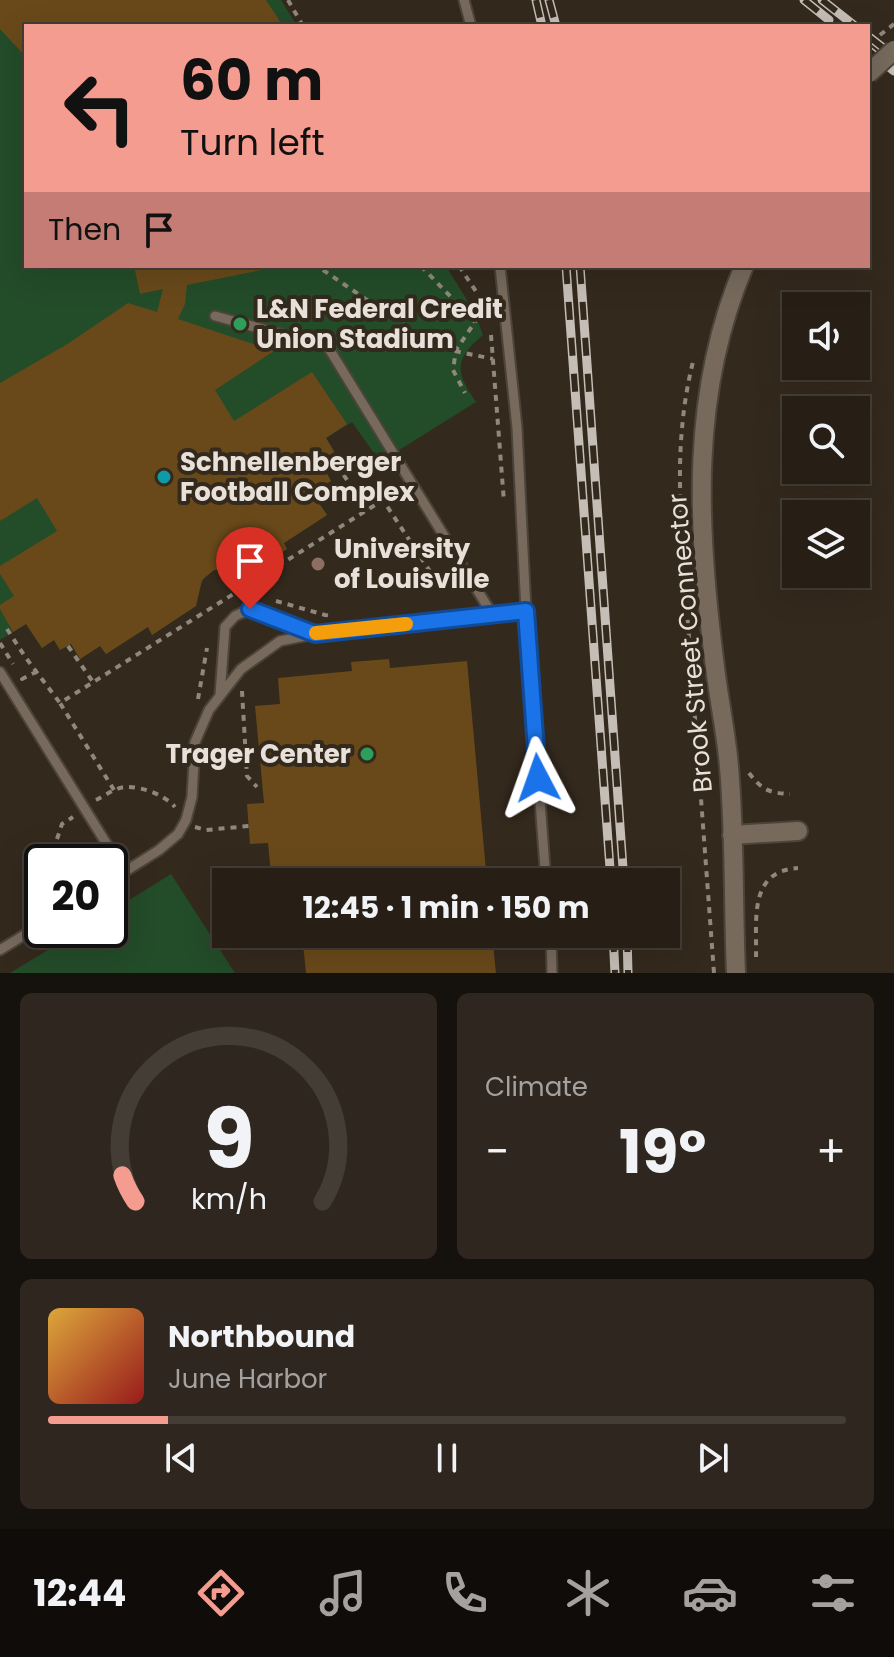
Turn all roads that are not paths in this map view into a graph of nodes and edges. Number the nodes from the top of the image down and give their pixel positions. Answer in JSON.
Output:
{"nodes":[{"id":1,"x":464,"y":0,"type":"edge"},
{"id":2,"x":470,"y":24,"type":"edge"},
{"id":3,"x":894,"y":50,"type":"edge"},
{"id":4,"x":870,"y":72,"type":"edge"},
{"id":5,"x":500,"y":268,"type":"edge"},
{"id":6,"x":743,"y":268,"type":"edge"},
{"id":7,"x":215,"y":316,"type":"dead end"},
{"id":8,"x":526,"y":611,"type":"junction"},
{"id":9,"x":492,"y":614,"type":"junction"},
{"id":10,"x":315,"y":634,"type":"junction"},
{"id":11,"x":0,"y":672,"type":"edge"},
{"id":12,"x":220,"y":695,"type":"junction"},
{"id":13,"x":798,"y":831,"type":"dead end"},
{"id":14,"x":732,"y":835,"type":"junction"},
{"id":15,"x":107,"y":844,"type":"edge"},
{"id":16,"x":545,"y":868,"type":"edge"},
{"id":17,"x":128,"y":869,"type":"edge"},
{"id":18,"x":24,"y":935,"type":"edge"},
{"id":19,"x":551,"y":948,"type":"edge"},
{"id":20,"x":0,"y":950,"type":"edge"},
{"id":21,"x":552,"y":973,"type":"edge"},
{"id":22,"x":736,"y":973,"type":"edge"}],
"edges":[{"from":1,"to":2,"type":"lane"},
{"from":3,"to":4,"type":"street","bridge":true},
{"from":5,"to":8,"type":"lane"},
{"from":6,"to":14,"type":"street","name":"Brook Street Connector"},
{"from":7,"to":9,"type":"lane"},
{"from":8,"to":9,"type":"lane"},
{"from":8,"to":16,"type":"lane"},
{"from":9,"to":10,"type":"lane"},
{"from":10,"to":12,"type":"lane"},
{"from":10,"to":12,"type":"lane"},
{"from":11,"to":15,"type":"lane"},
{"from":12,"to":17,"type":"lane"},
{"from":13,"to":14,"type":"street"},
{"from":14,"to":22,"type":"street","name":"Brook Street Connector"},
{"from":18,"to":20,"type":"lane"},
{"from":19,"to":21,"type":"lane"}]}
